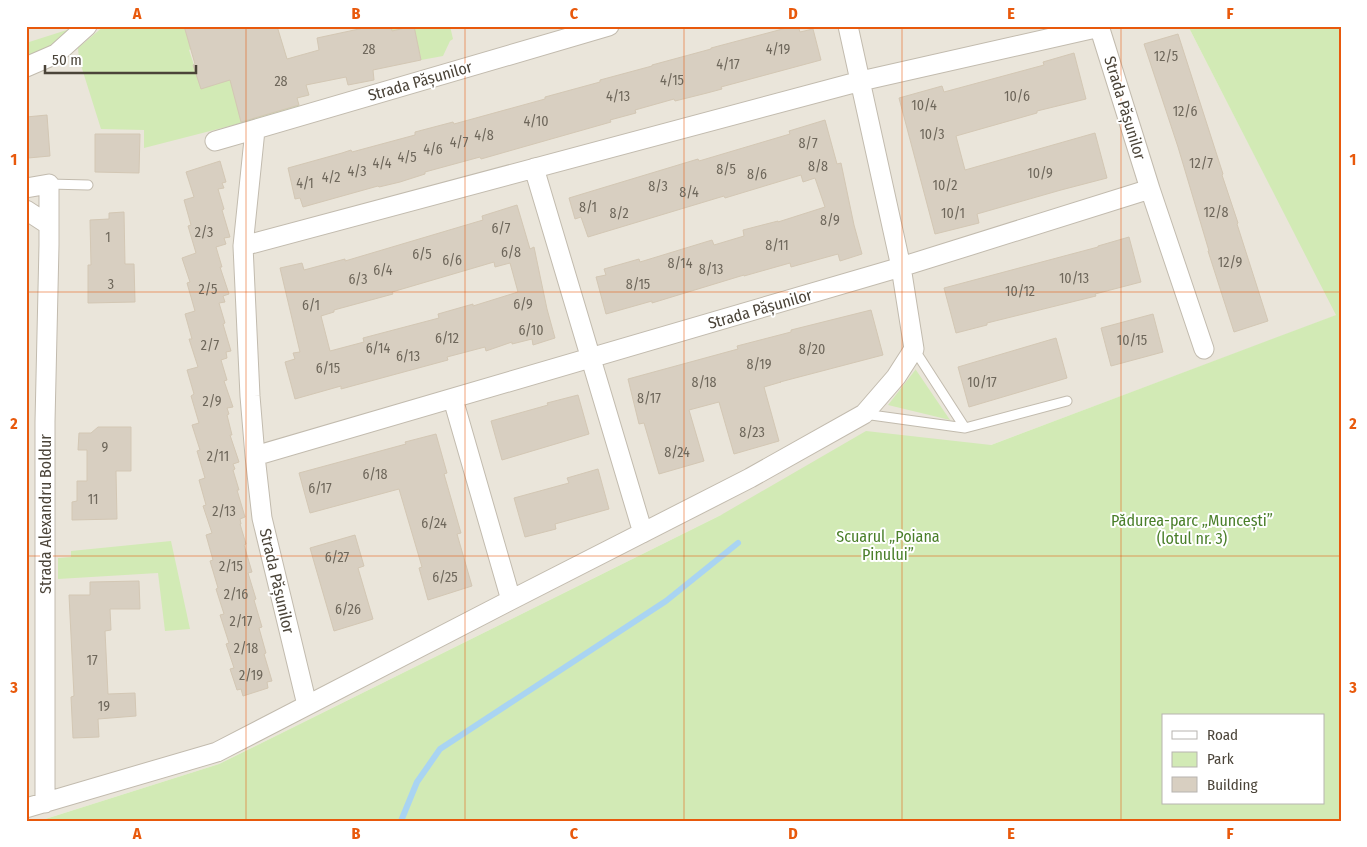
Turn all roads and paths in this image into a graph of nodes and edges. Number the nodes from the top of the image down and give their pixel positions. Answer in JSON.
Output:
{"nodes":[{"id":1,"x":87,"y":26,"type":"edge"},
{"id":2,"x":609,"y":26,"type":"edge"},
{"id":3,"x":848,"y":26,"type":"edge"},
{"id":4,"x":1100,"y":27,"type":"edge"},
{"id":5,"x":584,"y":30,"type":"edge"},
{"id":6,"x":26,"y":67,"type":"edge"},
{"id":7,"x":861,"y":81,"type":"junction"},
{"id":8,"x":255,"y":130,"type":"junction"},
{"id":9,"x":215,"y":141,"type":"dead end"},
{"id":10,"x":534,"y":168,"type":"junction"},
{"id":11,"x":48,"y":184,"type":"junction"},
{"id":12,"x":88,"y":185,"type":"dead end"},
{"id":13,"x":26,"y":188,"type":"edge"},
{"id":14,"x":1150,"y":189,"type":"junction"},
{"id":15,"x":26,"y":210,"type":"edge"},
{"id":16,"x":49,"y":225,"type":"junction"},
{"id":17,"x":243,"y":246,"type":"junction"},
{"id":18,"x":901,"y":267,"type":"junction"},
{"id":19,"x":914,"y":348,"type":"junction"},
{"id":20,"x":1204,"y":349,"type":"dead end"},
{"id":21,"x":590,"y":359,"type":"junction"},
{"id":22,"x":453,"y":399,"type":"junction"},
{"id":23,"x":1067,"y":402,"type":"dead end"},
{"id":24,"x":864,"y":414,"type":"junction"},
{"id":25,"x":965,"y":428,"type":"junction"},
{"id":26,"x":255,"y":456,"type":"junction"},
{"id":27,"x":643,"y":533,"type":"junction"},
{"id":28,"x":511,"y":600,"type":"junction"},
{"id":29,"x":306,"y":705,"type":"junction"},
{"id":30,"x":46,"y":803,"type":"junction"},
{"id":31,"x":26,"y":808,"type":"edge"}],
"edges":[{"from":1,"to":6,"type":"street"},
{"from":2,"to":5,"type":"street","name":"Strada Pășunilor"},
{"from":3,"to":7,"type":"street"},
{"from":4,"to":7,"type":"street","name":"Strada Pășunilor"},
{"from":4,"to":14,"type":"street","name":"Strada Pășunilor"},
{"from":5,"to":8,"type":"street","name":"Strada Pășunilor"},
{"from":7,"to":10,"type":"street","name":"Strada Pășunilor"},
{"from":7,"to":18,"type":"street"},
{"from":8,"to":9,"type":"street","name":"Strada Pășunilor"},
{"from":8,"to":17,"type":"street","name":"Strada Pășunilor"},
{"from":10,"to":17,"type":"street","name":"Strada Pășunilor"},
{"from":10,"to":21,"type":"street"},
{"from":11,"to":12,"type":"lane"},
{"from":11,"to":13,"type":"street"},
{"from":11,"to":16,"type":"street","name":"Strada Alexandru Boldur"},
{"from":14,"to":18,"type":"street","name":"Strada Pășunilor"},
{"from":14,"to":20,"type":"street","name":"Strada Pășunilor"},
{"from":15,"to":16,"type":"street"},
{"from":16,"to":30,"type":"street","name":"Strada Alexandru Boldur"},
{"from":17,"to":26,"type":"street","name":"Strada Pășunilor"},
{"from":18,"to":19,"type":"street"},
{"from":18,"to":21,"type":"street","name":"Strada Pășunilor"},
{"from":19,"to":24,"type":"street"},
{"from":19,"to":25,"type":"lane"},
{"from":21,"to":22,"type":"street","name":"Strada Pășunilor"},
{"from":21,"to":27,"type":"street"},
{"from":22,"to":26,"type":"street","name":"Strada Pășunilor"},
{"from":22,"to":28,"type":"street"},
{"from":23,"to":25,"type":"lane"},
{"from":24,"to":25,"type":"lane"},
{"from":24,"to":27,"type":"street"},
{"from":26,"to":29,"type":"street","name":"Strada Pășunilor"},
{"from":27,"to":28,"type":"street"},
{"from":28,"to":29,"type":"street"},
{"from":29,"to":30,"type":"street"},
{"from":30,"to":31,"type":"street"}]}
